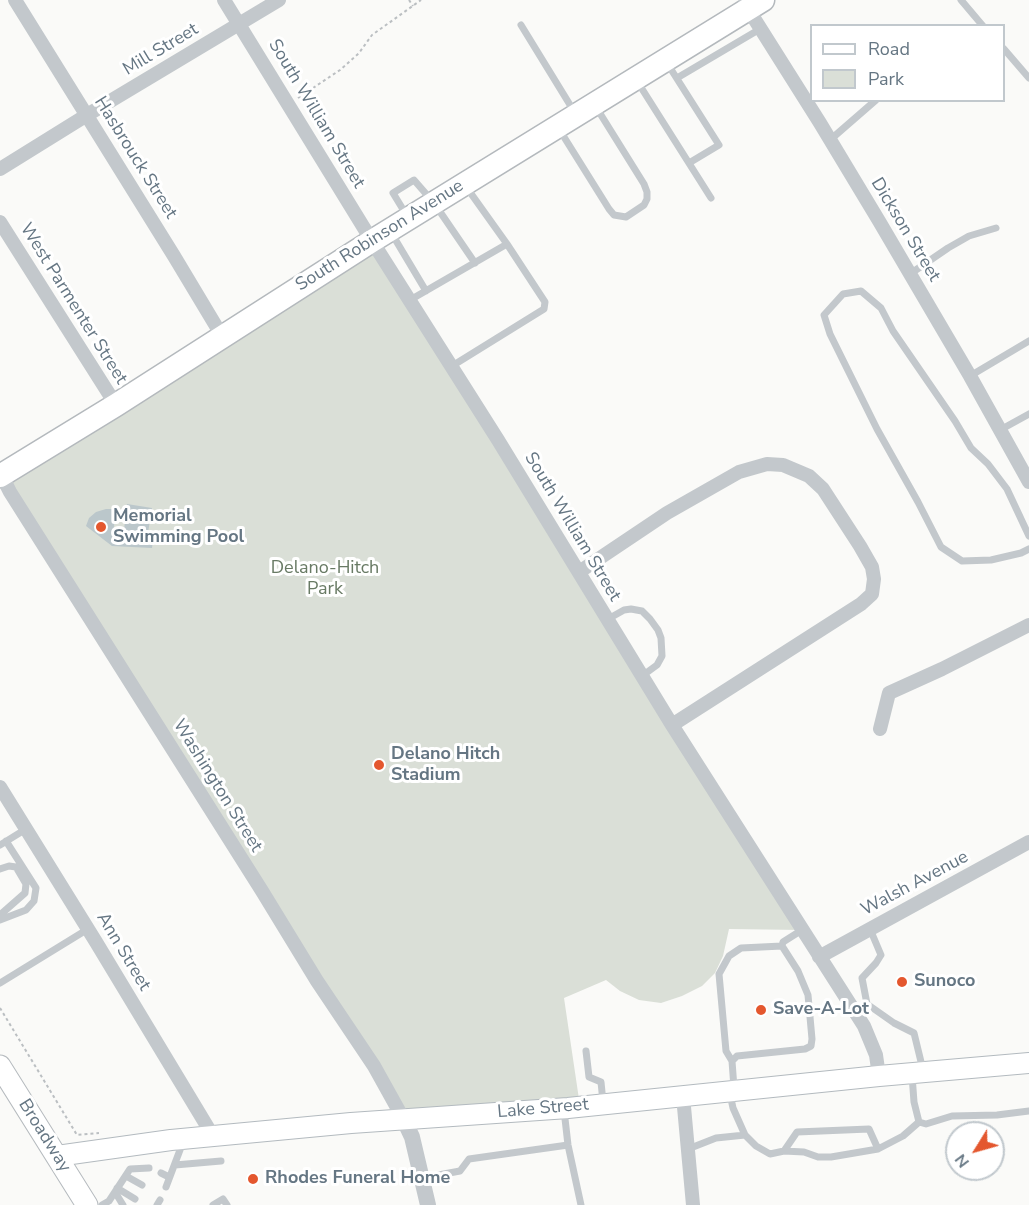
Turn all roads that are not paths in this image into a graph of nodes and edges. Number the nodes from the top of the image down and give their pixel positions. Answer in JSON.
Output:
{"nodes":[{"id":1,"x":15,"y":0,"type":"edge"},
{"id":2,"x":224,"y":0,"type":"edge"},
{"id":3,"x":279,"y":0,"type":"edge"},
{"id":4,"x":961,"y":0,"type":"edge"},
{"id":5,"x":753,"y":9,"type":"edge"},
{"id":6,"x":239,"y":24,"type":"junction"},
{"id":7,"x":981,"y":24,"type":"edge"},
{"id":8,"x":521,"y":25,"type":"dead end"},
{"id":9,"x":1005,"y":49,"type":"edge"},
{"id":10,"x":671,"y":69,"type":"junction"},
{"id":11,"x":1029,"y":78,"type":"edge"},
{"id":12,"x":636,"y":79,"type":"junction"},
{"id":13,"x":874,"y":102,"type":"edge"},
{"id":14,"x":87,"y":115,"type":"junction"},
{"id":15,"x":576,"y":115,"type":"junction"},
{"id":16,"x":830,"y":140,"type":"junction"},
{"id":17,"x":689,"y":163,"type":"junction"},
{"id":18,"x":0,"y":169,"type":"edge"},
{"id":19,"x":464,"y":184,"type":"junction"},
{"id":20,"x":711,"y":198,"type":"dead end"},
{"id":21,"x":434,"y":203,"type":"junction"},
{"id":22,"x":0,"y":222,"type":"edge"},
{"id":23,"x":996,"y":228,"type":"dead end"},
{"id":24,"x":381,"y":235,"type":"junction"},
{"id":25,"x":507,"y":244,"type":"junction"},
{"id":26,"x":475,"y":263,"type":"junction"},
{"id":27,"x":910,"y":274,"type":"junction"},
{"id":28,"x":426,"y":291,"type":"junction"},
{"id":29,"x":410,"y":300,"type":"junction"},
{"id":30,"x":222,"y":336,"type":"junction"},
{"id":31,"x":1029,"y":341,"type":"edge"},
{"id":32,"x":452,"y":366,"type":"junction"},
{"id":33,"x":970,"y":376,"type":"junction"},
{"id":34,"x":116,"y":405,"type":"junction"},
{"id":35,"x":1029,"y":415,"type":"edge"},
{"id":36,"x":1000,"y":430,"type":"junction"},
{"id":37,"x":1,"y":474,"type":"edge"},
{"id":38,"x":1029,"y":482,"type":"edge"},
{"id":39,"x":1029,"y":536,"type":"edge"},
{"id":40,"x":1029,"y":549,"type":"edge"},
{"id":41,"x":579,"y":572,"type":"junction"},
{"id":42,"x":608,"y":619,"type":"junction"},
{"id":43,"x":1029,"y":624,"type":"edge"},
{"id":44,"x":642,"y":676,"type":"junction"},
{"id":45,"x":672,"y":725,"type":"junction"},
{"id":46,"x":880,"y":729,"type":"dead end"},
{"id":47,"x":0,"y":787,"type":"edge"},
{"id":48,"x":26,"y":829,"type":"junction"},
{"id":49,"x":1029,"y":842,"type":"edge"},
{"id":50,"x":3,"y":843,"type":"edge"},
{"id":51,"x":0,"y":869,"type":"edge"},
{"id":52,"x":0,"y":915,"type":"edge"},
{"id":53,"x":0,"y":920,"type":"edge"},
{"id":54,"x":88,"y":929,"type":"junction"},
{"id":55,"x":870,"y":929,"type":"junction"},
{"id":56,"x":802,"y":930,"type":"junction"},
{"id":57,"x":782,"y":946,"type":"junction"},
{"id":58,"x":819,"y":957,"type":"junction"},
{"id":59,"x":0,"y":983,"type":"edge"},
{"id":60,"x":867,"y":1004,"type":"junction"},
{"id":61,"x":853,"y":1010,"type":"junction"},
{"id":62,"x":586,"y":1051,"type":"dead end"},
{"id":63,"x":732,"y":1061,"type":"junction"},
{"id":64,"x":1029,"y":1062,"type":"edge"},
{"id":65,"x":0,"y":1066,"type":"edge"},
{"id":66,"x":917,"y":1073,"type":"junction"},
{"id":67,"x":879,"y":1076,"type":"junction"},
{"id":68,"x":732,"y":1091,"type":"junction"},
{"id":69,"x":683,"y":1096,"type":"junction"},
{"id":70,"x":604,"y":1104,"type":"junction"},
{"id":71,"x":563,"y":1108,"type":"junction"},
{"id":72,"x":1029,"y":1111,"type":"edge"},
{"id":73,"x":404,"y":1120,"type":"junction"},
{"id":74,"x":919,"y":1122,"type":"junction"},
{"id":75,"x":745,"y":1135,"type":"junction"},
{"id":76,"x":213,"y":1136,"type":"junction"},
{"id":77,"x":184,"y":1139,"type":"junction"},
{"id":78,"x":568,"y":1145,"type":"junction"},
{"id":79,"x":688,"y":1149,"type":"junction"},
{"id":80,"x":878,"y":1149,"type":"junction"},
{"id":81,"x":784,"y":1151,"type":"junction"},
{"id":82,"x":57,"y":1156,"type":"junction"},
{"id":83,"x":221,"y":1161,"type":"dead end"},
{"id":84,"x":175,"y":1164,"type":"junction"},
{"id":85,"x":149,"y":1168,"type":"dead end"},
{"id":86,"x":161,"y":1173,"type":"dead end"},
{"id":87,"x":126,"y":1176,"type":"junction"},
{"id":88,"x":169,"y":1178,"type":"junction"},
{"id":89,"x":422,"y":1178,"type":"junction"},
{"id":90,"x":142,"y":1185,"type":"dead end"},
{"id":91,"x":166,"y":1187,"type":"dead end"},
{"id":92,"x":116,"y":1190,"type":"junction"},
{"id":93,"x":135,"y":1198,"type":"dead end"},
{"id":94,"x":87,"y":1205,"type":"edge"},
{"id":95,"x":102,"y":1205,"type":"edge"},
{"id":96,"x":123,"y":1205,"type":"edge"},
{"id":97,"x":213,"y":1205,"type":"edge"},
{"id":98,"x":227,"y":1205,"type":"edge"},
{"id":99,"x":428,"y":1205,"type":"edge"},
{"id":100,"x":581,"y":1205,"type":"edge"},
{"id":101,"x":693,"y":1205,"type":"edge"}],
"edges":[{"from":1,"to":14,"type":"street","name":"Hasbrouck Street"},
{"from":2,"to":6,"type":"street","name":"South William Street"},
{"from":3,"to":6,"type":"street","name":"Mill Street"},
{"from":4,"to":7,"type":"lane"},
{"from":5,"to":10,"type":"highway","name":"South Robinson Avenue"},
{"from":5,"to":16,"type":"street","name":"Dickson Street"},
{"from":6,"to":14,"type":"street","name":"Mill Street"},
{"from":6,"to":24,"type":"street","name":"South William Street"},
{"from":8,"to":15,"type":"lane"},
{"from":9,"to":11,"type":"lane"},
{"from":10,"to":12,"type":"highway","name":"South Robinson Avenue"},
{"from":10,"to":17,"type":"lane"},
{"from":12,"to":15,"type":"highway","name":"South Robinson Avenue"},
{"from":12,"to":17,"type":"lane"},
{"from":13,"to":16,"type":"lane"},
{"from":14,"to":18,"type":"street","name":"Mill Street"},
{"from":14,"to":30,"type":"street","name":"Hasbrouck Street"},
{"from":15,"to":15,"type":"lane"},
{"from":15,"to":19,"type":"highway","name":"South Robinson Avenue"},
{"from":16,"to":27,"type":"street","name":"Dickson Street"},
{"from":17,"to":20,"type":"lane"},
{"from":19,"to":21,"type":"highway","name":"South Robinson Avenue"},
{"from":19,"to":25,"type":"lane"},
{"from":21,"to":24,"type":"highway","name":"South Robinson Avenue"},
{"from":21,"to":26,"type":"lane"},
{"from":22,"to":34,"type":"street","name":"West Parmenter Street"},
{"from":23,"to":27,"type":"lane"},
{"from":24,"to":28,"type":"lane"},
{"from":24,"to":29,"type":"street","name":"South William Street"},
{"from":24,"to":30,"type":"highway","name":"South Robinson Avenue"},
{"from":25,"to":26,"type":"lane"},
{"from":25,"to":32,"type":"lane"},
{"from":26,"to":28,"type":"lane"},
{"from":27,"to":33,"type":"street","name":"Dickson Street"},
{"from":28,"to":29,"type":"lane"},
{"from":29,"to":32,"type":"street","name":"South William Street"},
{"from":30,"to":34,"type":"highway","name":"South Robinson Avenue"},
{"from":31,"to":33,"type":"lane"},
{"from":32,"to":41,"type":"street","name":"South William Street"},
{"from":33,"to":36,"type":"street","name":"Dickson Street"},
{"from":34,"to":37,"type":"highway","name":"South Robinson Avenue"},
{"from":35,"to":36,"type":"lane"},
{"from":36,"to":38,"type":"street","name":"Dickson Street"},
{"from":37,"to":73,"type":"street","name":"Washington Street"},
{"from":39,"to":40,"type":"lane"},
{"from":41,"to":42,"type":"street","name":"South William Street"},
{"from":41,"to":45,"type":"street"},
{"from":42,"to":44,"type":"street","name":"South William Street"},
{"from":42,"to":44,"type":"lane"},
{"from":43,"to":46,"type":"street"},
{"from":44,"to":45,"type":"street","name":"South William Street"},
{"from":45,"to":56,"type":"street","name":"South William Street"},
{"from":47,"to":48,"type":"street","name":"Ann Street"},
{"from":48,"to":50,"type":"lane"},
{"from":48,"to":54,"type":"street","name":"Ann Street"},
{"from":49,"to":55,"type":"street","name":"Walsh Avenue"},
{"from":50,"to":53,"type":"lane"},
{"from":51,"to":52,"type":"lane"},
{"from":54,"to":59,"type":"lane"},
{"from":54,"to":76,"type":"street","name":"Ann Street"},
{"from":55,"to":58,"type":"street","name":"Walsh Avenue"},
{"from":55,"to":60,"type":"lane"},
{"from":56,"to":57,"type":"lane"},
{"from":56,"to":58,"type":"street","name":"South William Street"},
{"from":57,"to":63,"type":"lane"},
{"from":57,"to":63,"type":"lane"},
{"from":58,"to":61,"type":"street","name":"South William Street"},
{"from":60,"to":61,"type":"lane"},
{"from":60,"to":66,"type":"lane"},
{"from":61,"to":67,"type":"street","name":"South William Street"},
{"from":62,"to":70,"type":"lane"},
{"from":63,"to":68,"type":"lane"},
{"from":64,"to":66,"type":"main road","name":"Lake Street"},
{"from":65,"to":82,"type":"main road","name":"Broadway"},
{"from":66,"to":67,"type":"main road","name":"Lake Street"},
{"from":66,"to":74,"type":"lane"},
{"from":67,"to":68,"type":"main road","name":"Lake Street"},
{"from":68,"to":69,"type":"main road","name":"Lake Street"},
{"from":68,"to":75,"type":"lane"},
{"from":69,"to":70,"type":"main road","name":"Lake Street"},
{"from":69,"to":79,"type":"street"},
{"from":70,"to":71,"type":"main road","name":"Lake Street"},
{"from":71,"to":73,"type":"main road","name":"Lake Street"},
{"from":71,"to":78,"type":"lane"},
{"from":72,"to":74,"type":"lane"},
{"from":73,"to":76,"type":"main road","name":"Lake Street"},
{"from":73,"to":89,"type":"street"},
{"from":74,"to":80,"type":"lane"},
{"from":75,"to":79,"type":"lane"},
{"from":75,"to":81,"type":"lane"},
{"from":76,"to":77,"type":"main road","name":"Lake Street"},
{"from":77,"to":82,"type":"main road","name":"Lake Street"},
{"from":77,"to":84,"type":"lane"},
{"from":78,"to":89,"type":"lane"},
{"from":78,"to":100,"type":"lane"},
{"from":79,"to":101,"type":"street"},
{"from":80,"to":81,"type":"lane"},
{"from":80,"to":81,"type":"lane"},
{"from":82,"to":94,"type":"main road","name":"Broadway"},
{"from":83,"to":84,"type":"lane"},
{"from":84,"to":88,"type":"lane"},
{"from":85,"to":87,"type":"lane"},
{"from":86,"to":88,"type":"lane"},
{"from":87,"to":90,"type":"lane"},
{"from":87,"to":92,"type":"lane"},
{"from":88,"to":91,"type":"lane"},
{"from":89,"to":99,"type":"street"},
{"from":92,"to":93,"type":"lane"},
{"from":92,"to":95,"type":"lane"},
{"from":92,"to":96,"type":"lane"},
{"from":97,"to":98,"type":"lane"}]}
